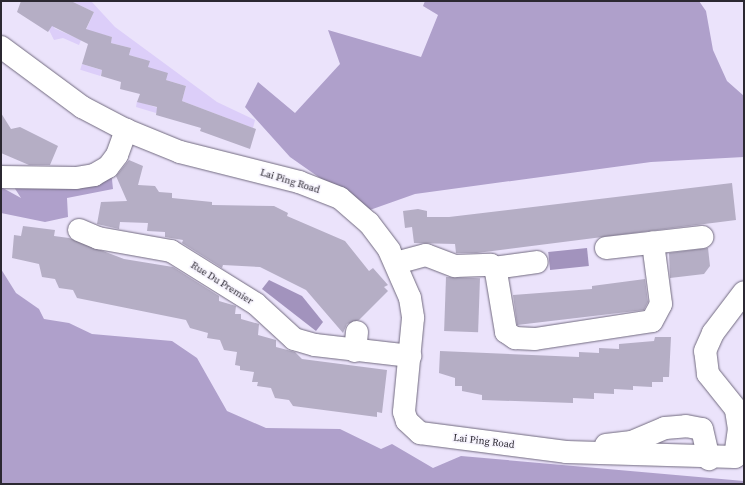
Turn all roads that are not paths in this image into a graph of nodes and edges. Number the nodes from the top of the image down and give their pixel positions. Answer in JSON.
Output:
{"nodes":[{"id":1,"x":1,"y":47,"type":"edge"},
{"id":2,"x":126,"y":130,"type":"junction"},
{"id":3,"x":1,"y":177,"type":"edge"},
{"id":4,"x":79,"y":230,"type":"dead end"},
{"id":5,"x":702,"y":237,"type":"dead end"},
{"id":6,"x":653,"y":243,"type":"junction"},
{"id":7,"x":606,"y":248,"type":"dead end"},
{"id":8,"x":537,"y":262,"type":"dead end"},
{"id":9,"x":396,"y":263,"type":"junction"},
{"id":10,"x":494,"y":268,"type":"junction"},
{"id":11,"x":744,"y":292,"type":"edge"},
{"id":12,"x":404,"y":356,"type":"junction"},
{"id":13,"x":566,"y":452,"type":"junction"},
{"id":14,"x":709,"y":459,"type":"junction"}],
"edges":[{"from":1,"to":2,"type":"street","name":"Lai Ping Road"},
{"from":2,"to":3,"type":"street"},
{"from":2,"to":9,"type":"street","name":"Lai Ping Road"},
{"from":4,"to":12,"type":"street","name":"Rue Du Premier"},
{"from":5,"to":6,"type":"street"},
{"from":6,"to":7,"type":"street"},
{"from":6,"to":10,"type":"street"},
{"from":8,"to":10,"type":"street"},
{"from":9,"to":10,"type":"street"},
{"from":9,"to":12,"type":"street","name":"Lai Ping Road"},
{"from":11,"to":14,"type":"street"},
{"from":12,"to":13,"type":"street","name":"Lai Ping Road"},
{"from":13,"to":14,"type":"street","name":"Lai Ping Road"},
{"from":13,"to":14,"type":"street","name":"Lai Ping Road"}]}
